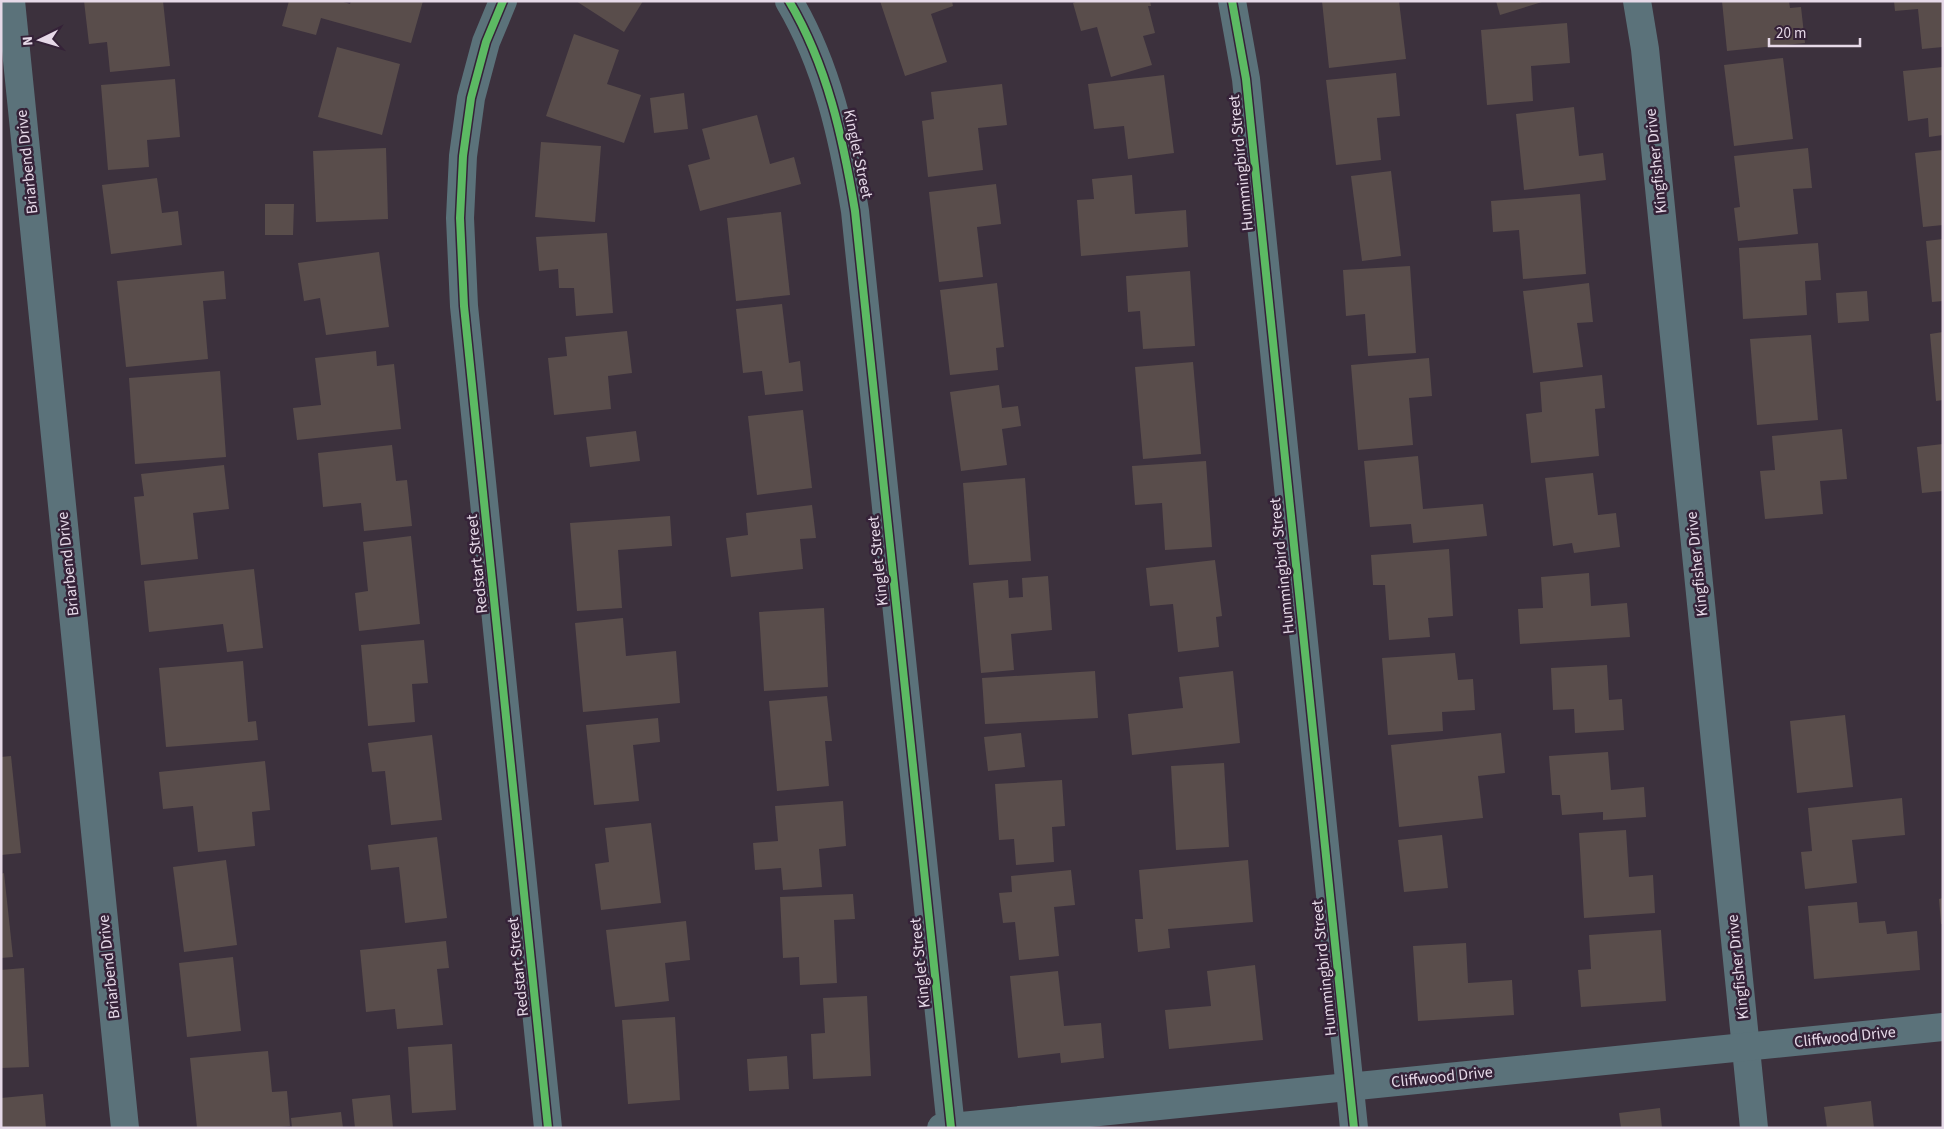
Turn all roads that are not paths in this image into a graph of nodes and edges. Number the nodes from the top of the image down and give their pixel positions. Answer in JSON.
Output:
{"nodes":[{"id":1,"x":11,"y":1,"type":"edge"},
{"id":2,"x":503,"y":1,"type":"edge"},
{"id":3,"x":788,"y":1,"type":"edge"},
{"id":4,"x":1232,"y":1,"type":"edge"},
{"id":5,"x":1637,"y":1,"type":"edge"},
{"id":6,"x":1943,"y":1027,"type":"edge"},
{"id":7,"x":1746,"y":1047,"type":"junction"},
{"id":8,"x":1350,"y":1086,"type":"junction"},
{"id":9,"x":948,"y":1127,"type":"edge"},
{"id":10,"x":125,"y":1128,"type":"edge"},
{"id":11,"x":548,"y":1128,"type":"edge"},
{"id":12,"x":1354,"y":1128,"type":"edge"},
{"id":13,"x":1754,"y":1128,"type":"edge"}],
"edges":[{"from":1,"to":10,"type":"street","name":"Briarbend Drive"},
{"from":2,"to":11,"type":"street","name":"Redstart Street"},
{"from":3,"to":9,"type":"street","name":"Kinglet Street"},
{"from":4,"to":8,"type":"street","name":"Hummingbird Street"},
{"from":5,"to":7,"type":"street","name":"Kingfisher Drive"},
{"from":6,"to":7,"type":"street","name":"Cliffwood Drive"},
{"from":7,"to":8,"type":"street","name":"Cliffwood Drive"},
{"from":7,"to":13,"type":"street","name":"Kingfisher Drive"},
{"from":8,"to":9,"type":"street","name":"Cliffwood Drive"},
{"from":8,"to":12,"type":"street","name":"Hummingbird Street"}]}
